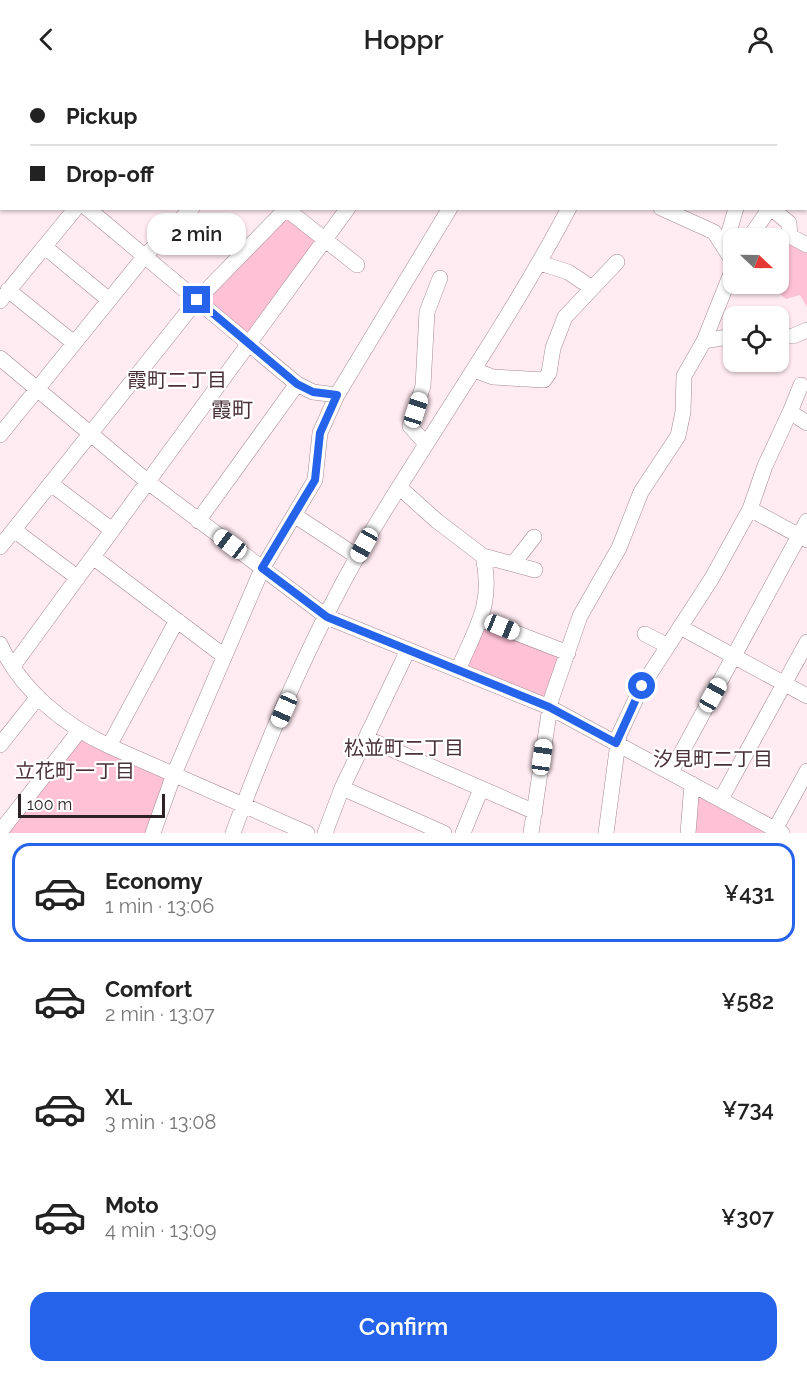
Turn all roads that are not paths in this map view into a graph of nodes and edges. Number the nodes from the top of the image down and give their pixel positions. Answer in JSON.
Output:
{"nodes":[{"id":1,"x":74,"y":210,"type":"edge"},
{"id":2,"x":89,"y":210,"type":"edge"},
{"id":3,"x":190,"y":210,"type":"edge"},
{"id":4,"x":284,"y":210,"type":"edge"},
{"id":5,"x":286,"y":210,"type":"edge"},
{"id":6,"x":347,"y":210,"type":"edge"},
{"id":7,"x":449,"y":210,"type":"edge"},
{"id":8,"x":568,"y":210,"type":"edge"},
{"id":9,"x":666,"y":210,"type":"edge"},
{"id":10,"x":735,"y":210,"type":"edge"},
{"id":11,"x":769,"y":210,"type":"edge"},
{"id":12,"x":773,"y":210,"type":"edge"},
{"id":13,"x":730,"y":228,"type":"edge"},
{"id":14,"x":756,"y":228,"type":"edge"},
{"id":15,"x":325,"y":239,"type":"junction"},
{"id":16,"x":723,"y":243,"type":"edge"},
{"id":17,"x":807,"y":245,"type":"edge"},
{"id":18,"x":45,"y":247,"type":"junction"},
{"id":19,"x":144,"y":257,"type":"junction"},
{"id":20,"x":617,"y":262,"type":"dead end"},
{"id":21,"x":540,"y":263,"type":"junction"},
{"id":22,"x":357,"y":265,"type":"dead end"},
{"id":23,"x":440,"y":278,"type":"dead end"},
{"id":24,"x":592,"y":288,"type":"junction"},
{"id":25,"x":723,"y":292,"type":"edge"},
{"id":26,"x":4,"y":296,"type":"edge"},
{"id":27,"x":110,"y":300,"type":"junction"},
{"id":28,"x":197,"y":300,"type":"junction"},
{"id":29,"x":807,"y":330,"type":"edge"},
{"id":30,"x":789,"y":336,"type":"edge"},
{"id":31,"x":723,"y":338,"type":"edge"},
{"id":32,"x":704,"y":341,"type":"junction"},
{"id":33,"x":74,"y":343,"type":"junction"},
{"id":34,"x":250,"y":344,"type":"junction"},
{"id":35,"x":0,"y":358,"type":"edge"},
{"id":36,"x":474,"y":370,"type":"junction"},
{"id":37,"x":297,"y":384,"type":"junction"},
{"id":38,"x":801,"y":385,"type":"dead end"},
{"id":39,"x":37,"y":389,"type":"junction"},
{"id":40,"x":337,"y":395,"type":"junction"},
{"id":41,"x":790,"y":412,"type":"junction"},
{"id":42,"x":807,"y":423,"type":"edge"},
{"id":43,"x":91,"y":434,"type":"junction"},
{"id":44,"x":0,"y":435,"type":"edge"},
{"id":45,"x":426,"y":444,"type":"junction"},
{"id":46,"x":148,"y":482,"type":"junction"},
{"id":47,"x":51,"y":483,"type":"junction"},
{"id":48,"x":399,"y":487,"type":"junction"},
{"id":49,"x":750,"y":509,"type":"junction"},
{"id":50,"x":294,"y":515,"type":"junction"},
{"id":51,"x":198,"y":520,"type":"junction"},
{"id":52,"x":807,"y":521,"type":"edge"},
{"id":53,"x":14,"y":530,"type":"junction"},
{"id":54,"x":112,"y":530,"type":"junction"},
{"id":55,"x":534,"y":537,"type":"dead end"},
{"id":56,"x":804,"y":538,"type":"edge"},
{"id":57,"x":0,"y":547,"type":"edge"},
{"id":58,"x":483,"y":556,"type":"junction"},
{"id":59,"x":93,"y":557,"type":"junction"},
{"id":60,"x":358,"y":557,"type":"junction"},
{"id":61,"x":513,"y":564,"type":"junction"},
{"id":62,"x":262,"y":568,"type":"junction"},
{"id":63,"x":535,"y":570,"type":"dead end"},
{"id":64,"x":78,"y":578,"type":"junction"},
{"id":65,"x":327,"y":617,"type":"junction"},
{"id":66,"x":480,"y":619,"type":"junction"},
{"id":67,"x":177,"y":621,"type":"junction"},
{"id":68,"x":680,"y":627,"type":"junction"},
{"id":69,"x":645,"y":633,"type":"dead end"},
{"id":70,"x":807,"y":642,"type":"edge"},
{"id":71,"x":668,"y":646,"type":"junction"},
{"id":72,"x":1,"y":650,"type":"edge"},
{"id":73,"x":408,"y":650,"type":"junction"},
{"id":74,"x":568,"y":653,"type":"junction"},
{"id":75,"x":224,"y":656,"type":"junction"},
{"id":76,"x":734,"y":656,"type":"junction"},
{"id":77,"x":13,"y":666,"type":"junction"},
{"id":78,"x":458,"y":670,"type":"junction"},
{"id":79,"x":784,"y":684,"type":"junction"},
{"id":80,"x":807,"y":696,"type":"edge"},
{"id":81,"x":38,"y":697,"type":"junction"},
{"id":82,"x":549,"y":707,"type":"junction"},
{"id":83,"x":80,"y":730,"type":"junction"},
{"id":84,"x":366,"y":738,"type":"junction"},
{"id":85,"x":616,"y":743,"type":"junction"},
{"id":86,"x":0,"y":745,"type":"edge"},
{"id":87,"x":109,"y":746,"type":"junction"},
{"id":88,"x":807,"y":771,"type":"edge"},
{"id":89,"x":670,"y":772,"type":"junction"},
{"id":90,"x":174,"y":774,"type":"junction"},
{"id":91,"x":692,"y":784,"type":"junction"},
{"id":92,"x":342,"y":788,"type":"junction"},
{"id":93,"x":482,"y":789,"type":"junction"},
{"id":94,"x":721,"y":799,"type":"junction"},
{"id":95,"x":243,"y":806,"type":"junction"},
{"id":96,"x":535,"y":812,"type":"junction"},
{"id":97,"x":0,"y":832,"type":"edge"},
{"id":98,"x":776,"y":832,"type":"edge"},
{"id":99,"x":153,"y":833,"type":"edge"},
{"id":100,"x":233,"y":833,"type":"edge"},
{"id":101,"x":307,"y":833,"type":"edge"},
{"id":102,"x":326,"y":833,"type":"edge"},
{"id":103,"x":444,"y":833,"type":"edge"},
{"id":104,"x":463,"y":833,"type":"edge"},
{"id":105,"x":531,"y":833,"type":"edge"},
{"id":106,"x":606,"y":833,"type":"edge"},
{"id":107,"x":688,"y":833,"type":"edge"}],
"edges":[{"from":1,"to":18,"type":"street"},
{"from":2,"to":19,"type":"street"},
{"from":3,"to":19,"type":"street"},
{"from":4,"to":28,"type":"street"},
{"from":5,"to":15,"type":"street"},
{"from":6,"to":15,"type":"street"},
{"from":7,"to":40,"type":"street"},
{"from":8,"to":21,"type":"street"},
{"from":9,"to":16,"type":"street"},
{"from":10,"to":13,"type":"street"},
{"from":11,"to":14,"type":"street"},
{"from":12,"to":17,"type":"street"},
{"from":15,"to":22,"type":"street"},
{"from":15,"to":34,"type":"street"},
{"from":18,"to":26,"type":"street"},
{"from":18,"to":27,"type":"street"},
{"from":19,"to":27,"type":"street"},
{"from":19,"to":28,"type":"street"},
{"from":20,"to":24,"type":"street"},
{"from":21,"to":24,"type":"street"},
{"from":21,"to":36,"type":"street"},
{"from":23,"to":45,"type":"street"},
{"from":24,"to":36,"type":"street"},
{"from":25,"to":32,"type":"street"},
{"from":26,"to":33,"type":"street"},
{"from":27,"to":33,"type":"street"},
{"from":28,"to":34,"type":"street"},
{"from":28,"to":43,"type":"street"},
{"from":29,"to":30,"type":"street"},
{"from":31,"to":32,"type":"street"},
{"from":32,"to":74,"type":"street"},
{"from":33,"to":39,"type":"street"},
{"from":34,"to":37,"type":"street"},
{"from":34,"to":46,"type":"street"},
{"from":35,"to":39,"type":"street"},
{"from":36,"to":45,"type":"street"},
{"from":37,"to":40,"type":"street"},
{"from":37,"to":51,"type":"street"},
{"from":38,"to":41,"type":"street"},
{"from":39,"to":43,"type":"street"},
{"from":39,"to":44,"type":"street"},
{"from":40,"to":50,"type":"street"},
{"from":41,"to":42,"type":"street"},
{"from":41,"to":49,"type":"street"},
{"from":43,"to":46,"type":"street"},
{"from":43,"to":47,"type":"street"},
{"from":45,"to":48,"type":"street"},
{"from":46,"to":51,"type":"street"},
{"from":46,"to":54,"type":"street"},
{"from":47,"to":53,"type":"street"},
{"from":47,"to":54,"type":"street"},
{"from":48,"to":58,"type":"street"},
{"from":48,"to":60,"type":"street"},
{"from":49,"to":56,"type":"street"},
{"from":49,"to":68,"type":"street"},
{"from":50,"to":60,"type":"street"},
{"from":50,"to":62,"type":"street"},
{"from":51,"to":62,"type":"street"},
{"from":52,"to":56,"type":"street"},
{"from":53,"to":57,"type":"street"},
{"from":53,"to":64,"type":"street"},
{"from":54,"to":59,"type":"street"},
{"from":55,"to":61,"type":"street"},
{"from":56,"to":76,"type":"street"},
{"from":58,"to":61,"type":"street"},
{"from":58,"to":66,"type":"street"},
{"from":59,"to":64,"type":"street"},
{"from":59,"to":67,"type":"street"},
{"from":60,"to":65,"type":"street"},
{"from":61,"to":63,"type":"street"},
{"from":62,"to":65,"type":"street"},
{"from":62,"to":75,"type":"street"},
{"from":64,"to":77,"type":"street"},
{"from":65,"to":73,"type":"street"},
{"from":65,"to":95,"type":"street"},
{"from":66,"to":74,"type":"street"},
{"from":66,"to":78,"type":"street"},
{"from":67,"to":75,"type":"street"},
{"from":67,"to":87,"type":"street"},
{"from":68,"to":71,"type":"street"},
{"from":68,"to":76,"type":"street"},
{"from":69,"to":71,"type":"street"},
{"from":70,"to":79,"type":"street"},
{"from":71,"to":85,"type":"street"},
{"from":72,"to":77,"type":"street"},
{"from":73,"to":78,"type":"street"},
{"from":73,"to":84,"type":"street"},
{"from":74,"to":82,"type":"street"},
{"from":75,"to":90,"type":"street"},
{"from":76,"to":79,"type":"street"},
{"from":76,"to":89,"type":"street"},
{"from":77,"to":81,"type":"street"},
{"from":78,"to":82,"type":"street"},
{"from":79,"to":80,"type":"street"},
{"from":79,"to":94,"type":"street"},
{"from":81,"to":83,"type":"street"},
{"from":81,"to":86,"type":"street"},
{"from":82,"to":85,"type":"street"},
{"from":82,"to":96,"type":"street"},
{"from":83,"to":87,"type":"street"},
{"from":83,"to":97,"type":"street"},
{"from":84,"to":92,"type":"street"},
{"from":84,"to":93,"type":"street"},
{"from":85,"to":89,"type":"street"},
{"from":85,"to":106,"type":"street"},
{"from":87,"to":90,"type":"street"},
{"from":88,"to":98,"type":"street"},
{"from":89,"to":91,"type":"street"},
{"from":90,"to":95,"type":"street"},
{"from":90,"to":99,"type":"street"},
{"from":91,"to":94,"type":"street"},
{"from":91,"to":107,"type":"street"},
{"from":92,"to":102,"type":"street"},
{"from":92,"to":103,"type":"street"},
{"from":93,"to":96,"type":"street"},
{"from":93,"to":104,"type":"street"},
{"from":94,"to":98,"type":"street"},
{"from":95,"to":100,"type":"street"},
{"from":95,"to":101,"type":"street"},
{"from":96,"to":105,"type":"street"}]}
